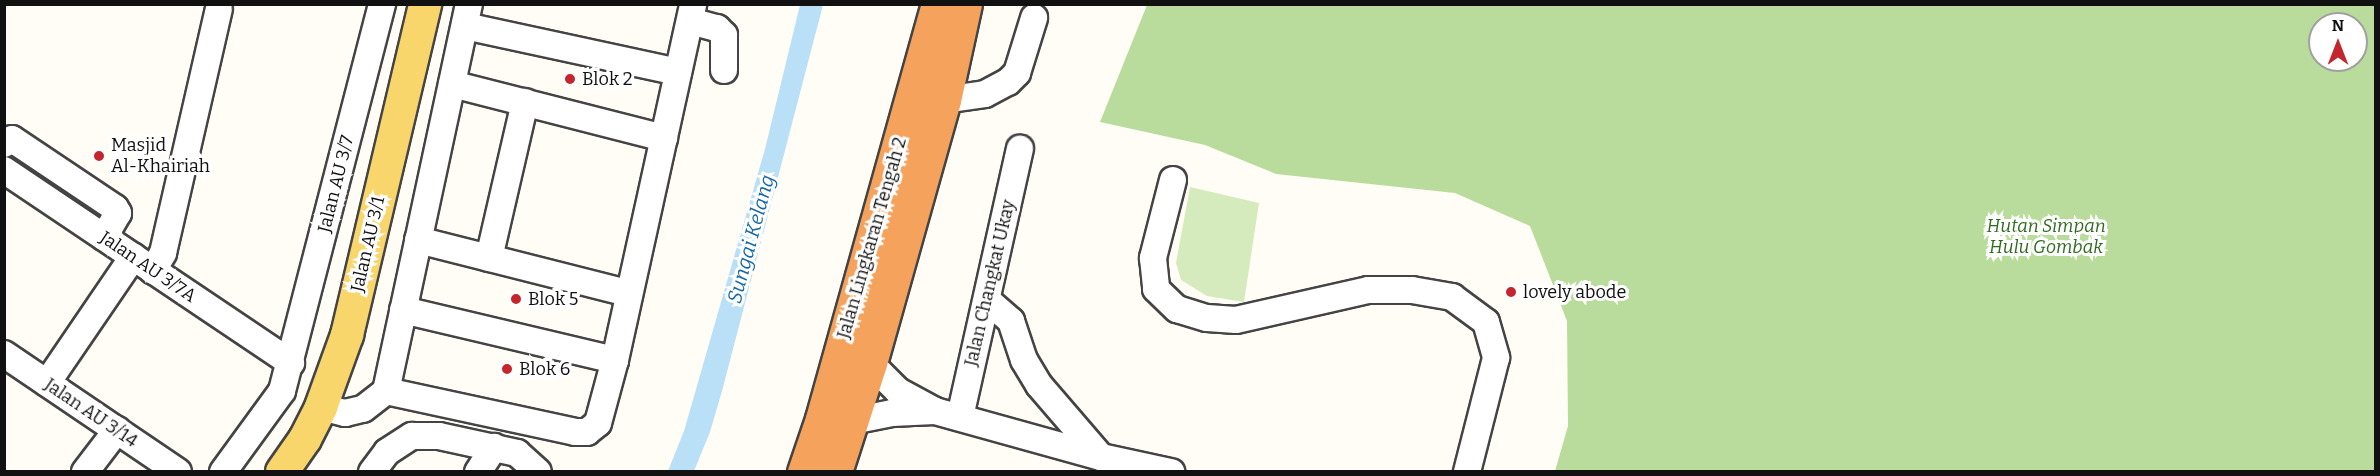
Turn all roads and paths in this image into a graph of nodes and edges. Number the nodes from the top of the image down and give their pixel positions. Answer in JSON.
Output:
{"nodes":[{"id":1,"x":382,"y":4,"type":"edge"},
{"id":2,"x":425,"y":4,"type":"edge"},
{"id":3,"x":938,"y":4,"type":"edge"},
{"id":4,"x":965,"y":4,"type":"edge"},
{"id":5,"x":219,"y":9,"type":"dead end"},
{"id":6,"x":691,"y":13,"type":"edge"},
{"id":7,"x":467,"y":15,"type":"edge"},
{"id":8,"x":1034,"y":18,"type":"dead end"},
{"id":9,"x":724,"y":70,"type":"dead end"},
{"id":10,"x":678,"y":72,"type":"junction"},
{"id":11,"x":452,"y":84,"type":"junction"},
{"id":12,"x":944,"y":100,"type":"junction"},
{"id":13,"x":525,"y":102,"type":"junction"},
{"id":14,"x":664,"y":138,"type":"junction"},
{"id":15,"x":4,"y":144,"type":"edge"},
{"id":16,"x":1020,"y":149,"type":"dead end"},
{"id":17,"x":4,"y":170,"type":"edge"},
{"id":18,"x":1173,"y":180,"type":"dead end"},
{"id":19,"x":104,"y":237,"type":"junction"},
{"id":20,"x":418,"y":240,"type":"junction"},
{"id":21,"x":489,"y":258,"type":"junction"},
{"id":22,"x":143,"y":264,"type":"junction"},
{"id":23,"x":628,"y":293,"type":"junction"},
{"id":24,"x":987,"y":300,"type":"junction"},
{"id":25,"x":404,"y":310,"type":"junction"},
{"id":26,"x":4,"y":354,"type":"edge"},
{"id":27,"x":615,"y":360,"type":"junction"},
{"id":28,"x":291,"y":363,"type":"junction"},
{"id":29,"x":870,"y":363,"type":"junction"},
{"id":30,"x":47,"y":383,"type":"junction"},
{"id":31,"x":386,"y":391,"type":"junction"},
{"id":32,"x":321,"y":407,"type":"junction"},
{"id":33,"x":935,"y":411,"type":"junction"},
{"id":34,"x":960,"y":417,"type":"junction"},
{"id":35,"x":852,"y":421,"type":"junction"},
{"id":36,"x":117,"y":430,"type":"junction"},
{"id":37,"x":505,"y":457,"type":"edge"},
{"id":38,"x":1101,"y":457,"type":"junction"},
{"id":39,"x":85,"y":471,"type":"edge"},
{"id":40,"x":178,"y":471,"type":"edge"},
{"id":41,"x":223,"y":471,"type":"edge"},
{"id":42,"x":282,"y":471,"type":"edge"},
{"id":43,"x":372,"y":471,"type":"edge"},
{"id":44,"x":478,"y":471,"type":"edge"},
{"id":45,"x":538,"y":471,"type":"edge"},
{"id":46,"x":804,"y":471,"type":"edge"},
{"id":47,"x":835,"y":471,"type":"edge"},
{"id":48,"x":1171,"y":471,"type":"edge"},
{"id":49,"x":1467,"y":471,"type":"edge"}],
"edges":[{"from":1,"to":28,"type":"street","name":"Jalan AU 3/7"},
{"from":2,"to":32,"type":"main road","name":"Jalan AU 3/1"},
{"from":3,"to":46,"type":"highway","name":"Jalan Lingkaran Tengah 2"},
{"from":4,"to":12,"type":"highway","name":"Jalan Lingkaran Tengah 2"},
{"from":5,"to":22,"type":"street"},
{"from":6,"to":9,"type":"street"},
{"from":6,"to":10,"type":"street"},
{"from":7,"to":10,"type":"street"},
{"from":7,"to":11,"type":"street"},
{"from":8,"to":12,"type":"street"},
{"from":10,"to":14,"type":"street"},
{"from":11,"to":13,"type":"street"},
{"from":11,"to":20,"type":"street"},
{"from":12,"to":29,"type":"highway","name":"Jalan Lingkaran Tengah 2"},
{"from":13,"to":14,"type":"street"},
{"from":13,"to":21,"type":"street"},
{"from":14,"to":23,"type":"street"},
{"from":15,"to":19,"type":"street"},
{"from":16,"to":24,"type":"street","name":"Jalan Changkat Ukay"},
{"from":17,"to":19,"type":"street","name":"Jalan AU 3/7A"},
{"from":18,"to":49,"type":"street"},
{"from":19,"to":22,"type":"street","name":"Jalan AU 3/7A"},
{"from":20,"to":21,"type":"street"},
{"from":20,"to":25,"type":"street"},
{"from":21,"to":23,"type":"street"},
{"from":22,"to":28,"type":"street","name":"Jalan AU 3/7A"},
{"from":22,"to":30,"type":"street"},
{"from":23,"to":27,"type":"street"},
{"from":24,"to":34,"type":"street","name":"Jalan Changkat Ukay"},
{"from":24,"to":38,"type":"street"},
{"from":25,"to":27,"type":"street"},
{"from":25,"to":31,"type":"street"},
{"from":26,"to":30,"type":"street","name":"Jalan AU 3/14"},
{"from":27,"to":31,"type":"street"},
{"from":28,"to":41,"type":"street","name":"Jalan AU 3/7"},
{"from":29,"to":33,"type":"street"},
{"from":29,"to":35,"type":"highway","name":"Jalan Lingkaran Tengah 2"},
{"from":30,"to":36,"type":"street","name":"Jalan AU 3/14"},
{"from":31,"to":32,"type":"street"},
{"from":32,"to":42,"type":"main road","name":"Jalan AU 3/1"},
{"from":33,"to":34,"type":"street"},
{"from":33,"to":35,"type":"street"},
{"from":34,"to":38,"type":"street"},
{"from":35,"to":47,"type":"highway","name":"Jalan Lingkaran Tengah 2"},
{"from":36,"to":39,"type":"street"},
{"from":36,"to":40,"type":"street","name":"Jalan AU 3/14"},
{"from":37,"to":43,"type":"street"},
{"from":37,"to":44,"type":"street"},
{"from":37,"to":45,"type":"street"},
{"from":38,"to":48,"type":"street"}]}
